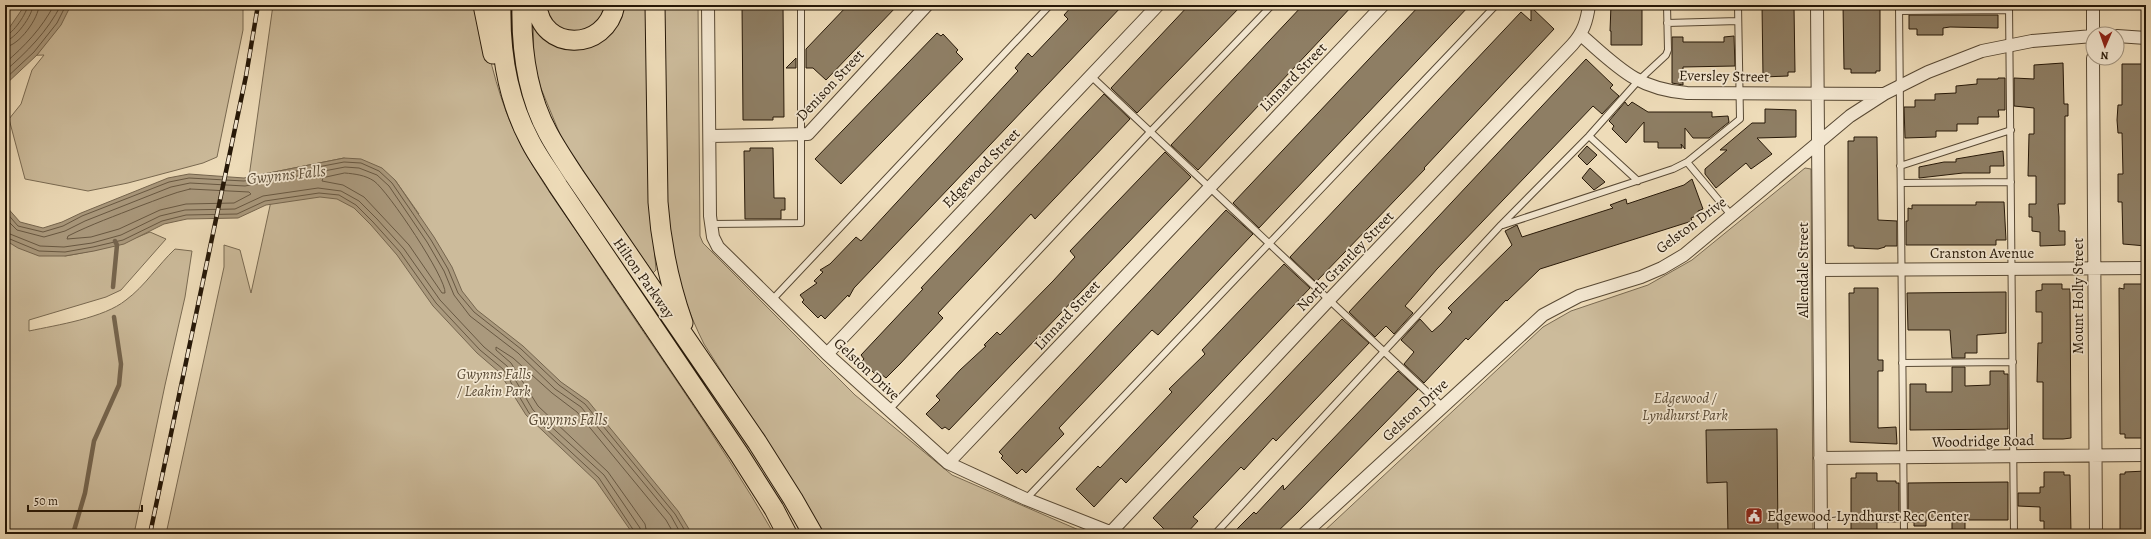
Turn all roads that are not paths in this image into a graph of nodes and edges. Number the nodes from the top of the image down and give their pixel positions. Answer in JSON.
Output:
{"nodes":[{"id":1,"x":483,"y":5,"type":"edge"},
{"id":2,"x":501,"y":5,"type":"edge"},
{"id":3,"x":522,"y":5,"type":"edge"},
{"id":4,"x":537,"y":5,"type":"edge"},
{"id":5,"x":615,"y":5,"type":"edge"},
{"id":6,"x":655,"y":5,"type":"edge"},
{"id":7,"x":708,"y":5,"type":"edge"},
{"id":8,"x":801,"y":5,"type":"edge"},
{"id":9,"x":927,"y":5,"type":"edge"},
{"id":10,"x":1050,"y":5,"type":"edge"},
{"id":11,"x":1158,"y":5,"type":"edge"},
{"id":12,"x":1272,"y":5,"type":"edge"},
{"id":13,"x":1383,"y":5,"type":"edge"},
{"id":14,"x":1496,"y":5,"type":"edge"},
{"id":15,"x":1589,"y":5,"type":"edge"},
{"id":16,"x":1667,"y":5,"type":"edge"},
{"id":17,"x":1738,"y":5,"type":"edge"},
{"id":18,"x":1817,"y":5,"type":"edge"},
{"id":19,"x":2093,"y":5,"type":"edge"},
{"id":20,"x":2009,"y":7,"type":"edge"},
{"id":21,"x":1899,"y":8,"type":"edge"},
{"id":22,"x":1738,"y":21,"type":"junction"},
{"id":23,"x":1668,"y":23,"type":"junction"},
{"id":24,"x":2093,"y":26,"type":"edge"},
{"id":25,"x":1581,"y":35,"type":"junction"},
{"id":26,"x":2085,"y":36,"type":"edge"},
{"id":27,"x":2125,"y":37,"type":"edge"},
{"id":28,"x":2146,"y":38,"type":"edge"},
{"id":29,"x":2010,"y":44,"type":"junction"},
{"id":30,"x":2093,"y":66,"type":"edge"},
{"id":31,"x":1091,"y":76,"type":"junction"},
{"id":32,"x":1638,"y":82,"type":"junction"},
{"id":33,"x":1900,"y":86,"type":"junction"},
{"id":34,"x":1739,"y":93,"type":"junction"},
{"id":35,"x":1818,"y":94,"type":"junction"},
{"id":36,"x":1884,"y":94,"type":"junction"},
{"id":37,"x":515,"y":104,"type":"junction"},
{"id":38,"x":2011,"y":130,"type":"junction"},
{"id":39,"x":1151,"y":131,"type":"junction"},
{"id":40,"x":801,"y":134,"type":"junction"},
{"id":41,"x":710,"y":136,"type":"junction"},
{"id":42,"x":1589,"y":136,"type":"junction"},
{"id":43,"x":1818,"y":142,"type":"junction"},
{"id":44,"x":1687,"y":162,"type":"junction"},
{"id":45,"x":1900,"y":166,"type":"junction"},
{"id":46,"x":1638,"y":181,"type":"junction"},
{"id":47,"x":2011,"y":182,"type":"junction"},
{"id":48,"x":1901,"y":183,"type":"junction"},
{"id":49,"x":1210,"y":188,"type":"junction"},
{"id":50,"x":1731,"y":215,"type":"junction"},
{"id":51,"x":711,"y":224,"type":"junction"},
{"id":52,"x":1501,"y":226,"type":"junction"},
{"id":53,"x":1270,"y":244,"type":"junction"},
{"id":54,"x":2094,"y":268,"type":"junction"},
{"id":55,"x":2146,"y":268,"type":"edge"},
{"id":56,"x":1901,"y":269,"type":"junction"},
{"id":57,"x":2012,"y":269,"type":"junction"},
{"id":58,"x":1819,"y":270,"type":"junction"},
{"id":59,"x":772,"y":300,"type":"junction"},
{"id":60,"x":1329,"y":300,"type":"junction"},
{"id":61,"x":693,"y":348,"type":"junction"},
{"id":62,"x":1384,"y":351,"type":"junction"},
{"id":63,"x":827,"y":354,"type":"junction"},
{"id":64,"x":2013,"y":362,"type":"junction"},
{"id":65,"x":1902,"y":363,"type":"junction"},
{"id":66,"x":1442,"y":407,"type":"junction"},
{"id":67,"x":888,"y":411,"type":"junction"},
{"id":68,"x":2146,"y":455,"type":"edge"},
{"id":69,"x":2014,"y":456,"type":"junction"},
{"id":70,"x":2095,"y":456,"type":"junction"},
{"id":71,"x":1820,"y":458,"type":"junction"},
{"id":72,"x":1903,"y":458,"type":"junction"},
{"id":73,"x":948,"y":464,"type":"junction"},
{"id":74,"x":1026,"y":499,"type":"junction"},
{"id":75,"x":1113,"y":533,"type":"edge"},
{"id":76,"x":787,"y":534,"type":"edge"},
{"id":77,"x":812,"y":534,"type":"edge"},
{"id":78,"x":1215,"y":534,"type":"edge"},
{"id":79,"x":1304,"y":534,"type":"edge"},
{"id":80,"x":1821,"y":534,"type":"edge"},
{"id":81,"x":1904,"y":534,"type":"edge"},
{"id":82,"x":2014,"y":534,"type":"edge"},
{"id":83,"x":2096,"y":534,"type":"edge"}],
"edges":[{"from":1,"to":37,"type":"main road"},
{"from":2,"to":37,"type":"main road","name":"Hilton Parkway"},
{"from":3,"to":61,"type":"main road","name":"Hilton Parkway"},
{"from":4,"to":5,"type":"main road"},
{"from":6,"to":61,"type":"main road"},
{"from":7,"to":41,"type":"street","name":"Gelston Drive"},
{"from":8,"to":40,"type":"lane"},
{"from":9,"to":40,"type":"street","name":"Denison Street"},
{"from":10,"to":59,"type":"lane"},
{"from":11,"to":31,"type":"street","name":"Edgewood Street"},
{"from":12,"to":39,"type":"lane"},
{"from":13,"to":49,"type":"street","name":"Linnard Street"},
{"from":14,"to":53,"type":"lane"},
{"from":15,"to":25,"type":"street","name":"North Grantley Street"},
{"from":16,"to":23,"type":"lane"},
{"from":17,"to":22,"type":"lane"},
{"from":18,"to":35,"type":"street","name":"Allendale Street"},
{"from":19,"to":24,"type":"street"},
{"from":20,"to":21,"type":"lane"},
{"from":20,"to":29,"type":"lane"},
{"from":21,"to":33,"type":"lane"},
{"from":22,"to":23,"type":"lane"},
{"from":22,"to":34,"type":"lane"},
{"from":23,"to":32,"type":"lane"},
{"from":25,"to":32,"type":"street","name":"Eversley Street"},
{"from":25,"to":60,"type":"street","name":"North Grantley Street"},
{"from":26,"to":29,"type":"street","name":"Gelston Drive"},
{"from":27,"to":28,"type":"street"},
{"from":29,"to":33,"type":"street","name":"Gelston Drive"},
{"from":29,"to":38,"type":"lane"},
{"from":30,"to":54,"type":"street","name":"Mount Holly Street"},
{"from":31,"to":39,"type":"lane"},
{"from":31,"to":63,"type":"street","name":"Edgewood Street"},
{"from":32,"to":34,"type":"street","name":"Eversley Street"},
{"from":32,"to":42,"type":"lane"},
{"from":33,"to":36,"type":"street","name":"Gelston Drive"},
{"from":33,"to":45,"type":"lane"},
{"from":34,"to":35,"type":"street","name":"Eversley Street"},
{"from":34,"to":44,"type":"lane"},
{"from":35,"to":36,"type":"street","name":"Eversley Street"},
{"from":35,"to":43,"type":"street","name":"Allendale Street"},
{"from":36,"to":43,"type":"street","name":"Gelston Drive"},
{"from":37,"to":76,"type":"main road","name":"Hilton Parkway"},
{"from":38,"to":45,"type":"lane"},
{"from":38,"to":47,"type":"lane"},
{"from":39,"to":49,"type":"lane"},
{"from":39,"to":67,"type":"lane"},
{"from":40,"to":41,"type":"street","name":"Denison Street"},
{"from":40,"to":51,"type":"lane"},
{"from":41,"to":51,"type":"street","name":"Gelston Drive"},
{"from":42,"to":46,"type":"lane"},
{"from":42,"to":52,"type":"lane"},
{"from":43,"to":50,"type":"street","name":"Gelston Drive"},
{"from":43,"to":58,"type":"street","name":"Allendale Street"},
{"from":44,"to":46,"type":"lane"},
{"from":44,"to":50,"type":"lane"},
{"from":45,"to":48,"type":"lane"},
{"from":46,"to":52,"type":"lane"},
{"from":47,"to":48,"type":"lane"},
{"from":47,"to":57,"type":"lane"},
{"from":48,"to":56,"type":"lane"},
{"from":49,"to":53,"type":"lane"},
{"from":49,"to":73,"type":"street","name":"Linnard Street"},
{"from":50,"to":66,"type":"street","name":"Gelston Drive"},
{"from":51,"to":59,"type":"street","name":"Gelston Drive"},
{"from":52,"to":62,"type":"lane"},
{"from":53,"to":60,"type":"lane"},
{"from":53,"to":74,"type":"lane"},
{"from":54,"to":55,"type":"street","name":"Cranston Avenue"},
{"from":54,"to":57,"type":"street","name":"Cranston Avenue"},
{"from":54,"to":70,"type":"street","name":"Mount Holly Street"},
{"from":56,"to":57,"type":"street","name":"Cranston Avenue"},
{"from":56,"to":58,"type":"street","name":"Cranston Avenue"},
{"from":56,"to":65,"type":"lane"},
{"from":57,"to":64,"type":"lane"},
{"from":58,"to":71,"type":"street","name":"Allendale Street"},
{"from":59,"to":63,"type":"street","name":"Gelston Drive"},
{"from":60,"to":62,"type":"lane"},
{"from":60,"to":75,"type":"street","name":"North Grantley Street"},
{"from":61,"to":77,"type":"main road","name":"Hilton Parkway"},
{"from":62,"to":66,"type":"lane"},
{"from":62,"to":78,"type":"lane"},
{"from":63,"to":67,"type":"street","name":"Gelston Drive"},
{"from":64,"to":65,"type":"lane"},
{"from":64,"to":69,"type":"lane"},
{"from":65,"to":72,"type":"lane"},
{"from":66,"to":79,"type":"street","name":"Gelston Drive"},
{"from":67,"to":73,"type":"street","name":"Gelston Drive"},
{"from":68,"to":70,"type":"street","name":"Woodridge Road"},
{"from":69,"to":70,"type":"street","name":"Woodridge Road"},
{"from":69,"to":72,"type":"street","name":"Woodridge Road"},
{"from":69,"to":82,"type":"lane"},
{"from":70,"to":83,"type":"street","name":"Mount Holly Street"},
{"from":71,"to":72,"type":"street","name":"Woodridge Road"},
{"from":71,"to":80,"type":"street","name":"Allendale Street"},
{"from":72,"to":81,"type":"lane"},
{"from":73,"to":74,"type":"street","name":"Gelston Drive"},
{"from":74,"to":75,"type":"street","name":"Gelston Drive"}]}
